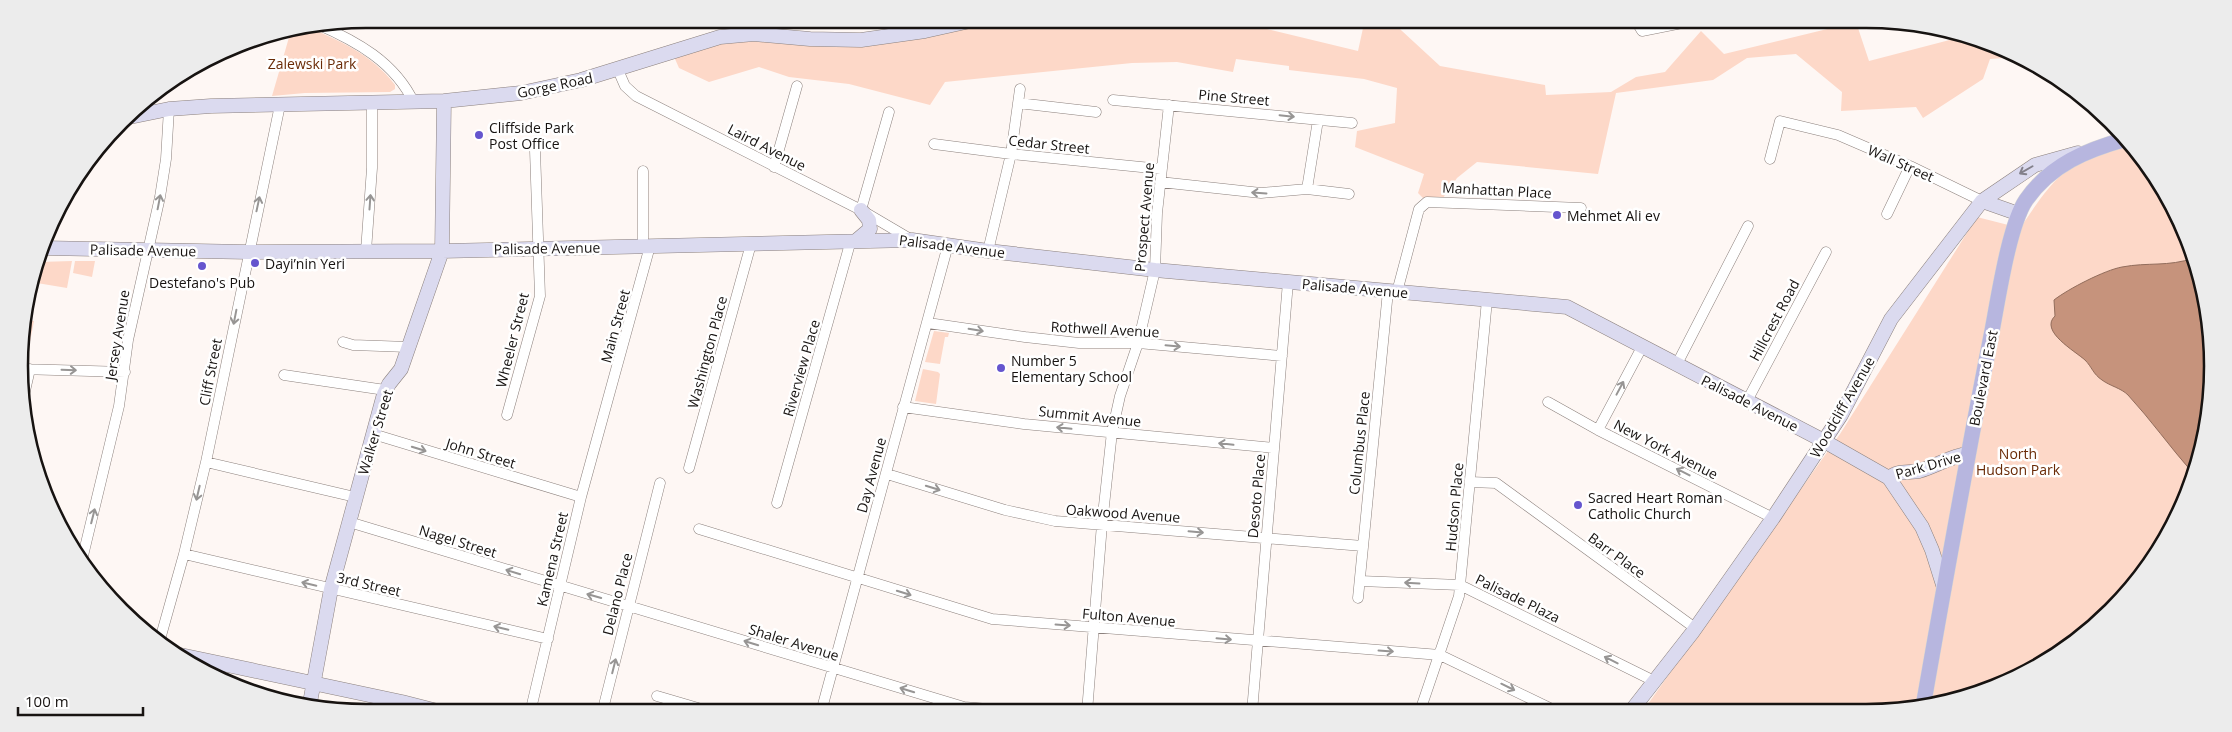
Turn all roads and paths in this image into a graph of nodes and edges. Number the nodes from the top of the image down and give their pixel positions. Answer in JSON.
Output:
{"nodes":[{"id":1,"x":939,"y":28,"type":"edge"},
{"id":2,"x":1640,"y":28,"type":"edge"},
{"id":3,"x":1657,"y":28,"type":"edge"},
{"id":4,"x":329,"y":29,"type":"edge"},
{"id":5,"x":618,"y":70,"type":"junction"},
{"id":6,"x":798,"y":86,"type":"dead end"},
{"id":7,"x":1020,"y":89,"type":"dead end"},
{"id":8,"x":1113,"y":100,"type":"dead end"},
{"id":9,"x":444,"y":101,"type":"junction"},
{"id":10,"x":372,"y":103,"type":"junction"},
{"id":11,"x":414,"y":103,"type":"junction"},
{"id":12,"x":1018,"y":103,"type":"junction"},
{"id":13,"x":280,"y":105,"type":"junction"},
{"id":14,"x":1169,"y":105,"type":"junction"},
{"id":15,"x":169,"y":109,"type":"junction"},
{"id":16,"x":889,"y":112,"type":"dead end"},
{"id":17,"x":1096,"y":112,"type":"dead end"},
{"id":18,"x":140,"y":115,"type":"edge"},
{"id":19,"x":1318,"y":120,"type":"junction"},
{"id":20,"x":1352,"y":123,"type":"dead end"},
{"id":21,"x":2118,"y":141,"type":"edge"},
{"id":22,"x":934,"y":144,"type":"dead end"},
{"id":23,"x":535,"y":150,"type":"dead end"},
{"id":24,"x":2089,"y":150,"type":"junction"},
{"id":25,"x":1011,"y":154,"type":"junction"},
{"id":26,"x":1770,"y":159,"type":"dead end"},
{"id":27,"x":1910,"y":166,"type":"junction"},
{"id":28,"x":774,"y":167,"type":"junction"},
{"id":29,"x":1162,"y":169,"type":"junction"},
{"id":30,"x":643,"y":171,"type":"dead end"},
{"id":31,"x":1160,"y":182,"type":"junction"},
{"id":32,"x":1307,"y":189,"type":"junction"},
{"id":33,"x":1349,"y":194,"type":"dead end"},
{"id":34,"x":1982,"y":201,"type":"junction"},
{"id":35,"x":1581,"y":208,"type":"dead end"},
{"id":36,"x":860,"y":210,"type":"junction"},
{"id":37,"x":1418,"y":214,"type":"joint"},
{"id":38,"x":1887,"y":214,"type":"dead end"},
{"id":39,"x":2019,"y":214,"type":"junction"},
{"id":40,"x":1748,"y":226,"type":"dead end"},
{"id":41,"x":854,"y":240,"type":"junction"},
{"id":42,"x":912,"y":240,"type":"junction"},
{"id":43,"x":751,"y":244,"type":"junction"},
{"id":44,"x":948,"y":245,"type":"junction"},
{"id":45,"x":647,"y":246,"type":"junction"},
{"id":46,"x":48,"y":248,"type":"edge"},
{"id":47,"x":538,"y":249,"type":"junction"},
{"id":48,"x":149,"y":250,"type":"junction"},
{"id":49,"x":366,"y":251,"type":"junction"},
{"id":50,"x":442,"y":251,"type":"junction"},
{"id":51,"x":988,"y":251,"type":"junction"},
{"id":52,"x":248,"y":252,"type":"junction"},
{"id":53,"x":1826,"y":252,"type":"dead end"},
{"id":54,"x":1155,"y":270,"type":"junction"},
{"id":55,"x":1288,"y":282,"type":"junction"},
{"id":56,"x":1392,"y":291,"type":"junction"},
{"id":57,"x":1487,"y":300,"type":"junction"},
{"id":58,"x":928,"y":323,"type":"junction"},
{"id":59,"x":343,"y":342,"type":"dead end"},
{"id":60,"x":1138,"y":343,"type":"junction"},
{"id":61,"x":408,"y":347,"type":"junction"},
{"id":62,"x":1642,"y":347,"type":"junction"},
{"id":63,"x":1282,"y":356,"type":"junction"},
{"id":64,"x":1677,"y":364,"type":"junction"},
{"id":65,"x":28,"y":369,"type":"edge"},
{"id":66,"x":125,"y":372,"type":"junction"},
{"id":67,"x":284,"y":375,"type":"dead end"},
{"id":68,"x":385,"y":390,"type":"junction"},
{"id":69,"x":1747,"y":401,"type":"junction"},
{"id":70,"x":1548,"y":402,"type":"dead end"},
{"id":71,"x":903,"y":407,"type":"junction"},
{"id":72,"x":605,"y":413,"type":"joint"},
{"id":73,"x":507,"y":415,"type":"dead end"},
{"id":74,"x":1598,"y":430,"type":"junction"},
{"id":75,"x":1112,"y":432,"type":"junction"},
{"id":76,"x":373,"y":434,"type":"junction"},
{"id":77,"x":1824,"y":441,"type":"junction"},
{"id":78,"x":1274,"y":448,"type":"junction"},
{"id":79,"x":1968,"y":454,"type":"junction"},
{"id":80,"x":206,"y":462,"type":"junction"},
{"id":81,"x":689,"y":468,"type":"dead end"},
{"id":82,"x":887,"y":474,"type":"junction"},
{"id":83,"x":1889,"y":478,"type":"junction"},
{"id":84,"x":1470,"y":482,"type":"junction"},
{"id":85,"x":660,"y":483,"type":"dead end"},
{"id":86,"x":355,"y":497,"type":"junction"},
{"id":87,"x":581,"y":497,"type":"junction"},
{"id":88,"x":777,"y":503,"type":"dead end"},
{"id":89,"x":1773,"y":518,"type":"junction"},
{"id":90,"x":349,"y":522,"type":"junction"},
{"id":91,"x":1102,"y":524,"type":"junction"},
{"id":92,"x":699,"y":529,"type":"dead end"},
{"id":93,"x":1267,"y":538,"type":"junction"},
{"id":94,"x":1363,"y":546,"type":"junction"},
{"id":95,"x":84,"y":552,"type":"edge"},
{"id":96,"x":184,"y":554,"type":"junction"},
{"id":97,"x":858,"y":579,"type":"junction"},
{"id":98,"x":1360,"y":580,"type":"junction"},
{"id":99,"x":1460,"y":585,"type":"junction"},
{"id":100,"x":560,"y":586,"type":"junction"},
{"id":101,"x":331,"y":589,"type":"junction"},
{"id":102,"x":1944,"y":589,"type":"junction"},
{"id":103,"x":1358,"y":598,"type":"dead end"},
{"id":104,"x":629,"y":606,"type":"junction"},
{"id":105,"x":1093,"y":627,"type":"junction"},
{"id":106,"x":1695,"y":628,"type":"junction"},
{"id":107,"x":161,"y":636,"type":"edge"},
{"id":108,"x":548,"y":639,"type":"junction"},
{"id":109,"x":1258,"y":642,"type":"junction"},
{"id":110,"x":1440,"y":655,"type":"junction"},
{"id":111,"x":195,"y":658,"type":"edge"},
{"id":112,"x":833,"y":668,"type":"junction"},
{"id":113,"x":1654,"y":682,"type":"junction"},
{"id":114,"x":314,"y":683,"type":"junction"},
{"id":115,"x":657,"y":696,"type":"dead end"},
{"id":116,"x":1924,"y":699,"type":"edge"},
{"id":117,"x":311,"y":700,"type":"edge"},
{"id":118,"x":406,"y":704,"type":"edge"},
{"id":119,"x":532,"y":704,"type":"edge"},
{"id":120,"x":604,"y":704,"type":"edge"},
{"id":121,"x":684,"y":704,"type":"edge"},
{"id":122,"x":823,"y":704,"type":"edge"},
{"id":123,"x":954,"y":704,"type":"edge"},
{"id":124,"x":1088,"y":704,"type":"edge"},
{"id":125,"x":1253,"y":704,"type":"edge"},
{"id":126,"x":1422,"y":704,"type":"edge"},
{"id":127,"x":1542,"y":704,"type":"edge"},
{"id":128,"x":1637,"y":704,"type":"edge"}],
"edges":[{"from":1,"to":5,"type":"main road","name":"Gorge Road"},
{"from":2,"to":3,"type":"street"},
{"from":4,"to":11,"type":"street"},
{"from":5,"to":9,"type":"main road","name":"Gorge Road"},
{"from":5,"to":28,"type":"street","name":"Laird Avenue"},
{"from":6,"to":28,"type":"street"},
{"from":7,"to":12,"type":"street"},
{"from":8,"to":14,"type":"street","name":"Pine Street"},
{"from":9,"to":11,"type":"main road","name":"Gorge Road"},
{"from":9,"to":50,"type":"main road","name":"Walker Street"},
{"from":10,"to":11,"type":"main road","name":"Gorge Road"},
{"from":10,"to":13,"type":"main road","name":"Gorge Road"},
{"from":49,"to":10,"type":"street","one_way":true},
{"from":12,"to":17,"type":"street"},
{"from":12,"to":25,"type":"street"},
{"from":13,"to":15,"type":"main road","name":"Gorge Road"},
{"from":52,"to":13,"type":"street","name":"Cliff Street","one_way":true},
{"from":14,"to":19,"type":"street","name":"Pine Street","one_way":true},
{"from":14,"to":29,"type":"street","name":"Prospect Avenue"},
{"from":15,"to":18,"type":"main road","name":"Gorge Road"},
{"from":48,"to":15,"type":"street","name":"Jersey Avenue","one_way":true},
{"from":16,"to":36,"type":"street"},
{"from":19,"to":20,"type":"street","name":"Pine Street"},
{"from":19,"to":32,"type":"street"},
{"from":21,"to":24,"type":"main road","name":"Boulevard East"},
{"from":22,"to":25,"type":"street","name":"Cedar Street"},
{"from":23,"to":47,"type":"street","name":"Wheeler Street"},
{"from":24,"to":34,"type":"main road","name":"Woodcliff Avenue","one_way":true},
{"from":24,"to":39,"type":"main road","name":"Boulevard East"},
{"from":25,"to":29,"type":"street","name":"Cedar Street"},
{"from":25,"to":51,"type":"street"},
{"from":26,"to":27,"type":"street","name":"Wall Street"},
{"from":27,"to":34,"type":"street","name":"Wall Street"},
{"from":27,"to":38,"type":"street"},
{"from":28,"to":36,"type":"street","name":"Laird Avenue"},
{"from":29,"to":31,"type":"street","name":"Prospect Avenue"},
{"from":30,"to":45,"type":"street","name":"Main Street"},
{"from":32,"to":31,"type":"street","one_way":true},
{"from":31,"to":54,"type":"street","name":"Prospect Avenue"},
{"from":32,"to":33,"type":"street"},
{"from":34,"to":39,"type":"main road","name":"Wall Street"},
{"from":34,"to":77,"type":"main road","name":"Woodcliff Avenue"},
{"from":35,"to":37,"type":"street","name":"Manhattan Place"},
{"from":36,"to":41,"type":"main road"},
{"from":36,"to":42,"type":"street","name":"Laird Avenue"},
{"from":37,"to":56,"type":"street","name":"Columbus Place"},
{"from":39,"to":79,"type":"main road","name":"Boulevard East"},
{"from":40,"to":64,"type":"street"},
{"from":41,"to":42,"type":"main road","name":"Palisade Avenue"},
{"from":41,"to":43,"type":"main road","name":"Palisade Avenue"},
{"from":41,"to":88,"type":"street","name":"Riverview Place"},
{"from":42,"to":44,"type":"main road","name":"Palisade Avenue"},
{"from":43,"to":45,"type":"main road","name":"Palisade Avenue"},
{"from":43,"to":81,"type":"street","name":"Washington Place"},
{"from":44,"to":51,"type":"main road","name":"Palisade Avenue"},
{"from":44,"to":58,"type":"street","name":"Day Avenue"},
{"from":45,"to":47,"type":"main road","name":"Palisade Avenue"},
{"from":45,"to":72,"type":"street","name":"Main Street"},
{"from":46,"to":48,"type":"main road","name":"Palisade Avenue"},
{"from":47,"to":50,"type":"main road","name":"Palisade Avenue"},
{"from":47,"to":73,"type":"street","name":"Wheeler Street"},
{"from":48,"to":52,"type":"main road","name":"Palisade Avenue"},
{"from":48,"to":66,"type":"street","name":"Jersey Avenue"},
{"from":49,"to":50,"type":"main road","name":"Palisade Avenue"},
{"from":49,"to":52,"type":"main road","name":"Palisade Avenue"},
{"from":50,"to":61,"type":"main road","name":"Walker Street"},
{"from":51,"to":54,"type":"main road","name":"Palisade Avenue"},
{"from":52,"to":80,"type":"street","name":"Cliff Street","one_way":true},
{"from":53,"to":69,"type":"street","name":"Hillcrest Road"},
{"from":54,"to":55,"type":"main road","name":"Palisade Avenue"},
{"from":54,"to":60,"type":"street","name":"Prospect Avenue"},
{"from":55,"to":56,"type":"main road","name":"Palisade Avenue"},
{"from":55,"to":63,"type":"street","name":"Desoto Place"},
{"from":56,"to":57,"type":"main road","name":"Palisade Avenue"},
{"from":56,"to":94,"type":"street","name":"Columbus Place"},
{"from":57,"to":62,"type":"main road","name":"Palisade Avenue"},
{"from":57,"to":84,"type":"street","name":"Hudson Place"},
{"from":58,"to":60,"type":"street","name":"Rothwell Avenue","one_way":true},
{"from":58,"to":71,"type":"street","name":"Day Avenue"},
{"from":59,"to":61,"type":"street"},
{"from":60,"to":63,"type":"street","name":"Rothwell Avenue","one_way":true},
{"from":60,"to":75,"type":"street","name":"Prospect Avenue"},
{"from":61,"to":68,"type":"main road","name":"Walker Street"},
{"from":62,"to":64,"type":"main road","name":"Palisade Avenue"},
{"from":74,"to":62,"type":"street","one_way":true},
{"from":63,"to":78,"type":"street","name":"Desoto Place"},
{"from":64,"to":69,"type":"main road","name":"Palisade Avenue"},
{"from":65,"to":66,"type":"street","one_way":true},
{"from":95,"to":66,"type":"street","name":"Jersey Avenue","one_way":true},
{"from":67,"to":68,"type":"street"},
{"from":68,"to":76,"type":"main road","name":"Walker Street"},
{"from":69,"to":77,"type":"main road","name":"Palisade Avenue"},
{"from":70,"to":74,"type":"street","name":"New York Avenue"},
{"from":75,"to":71,"type":"street","name":"Summit Avenue","one_way":true},
{"from":71,"to":82,"type":"street","name":"Day Avenue"},
{"from":72,"to":87,"type":"street","name":"Kamena Street"},
{"from":89,"to":74,"type":"street","name":"New York Avenue","one_way":true},
{"from":78,"to":75,"type":"street","name":"Summit Avenue","one_way":true},
{"from":75,"to":91,"type":"street","name":"Prospect Avenue"},
{"from":76,"to":86,"type":"main road","name":"Walker Street"},
{"from":76,"to":87,"type":"street","name":"John Street","one_way":true},
{"from":77,"to":83,"type":"main road","name":"Park Drive"},
{"from":77,"to":89,"type":"main road","name":"Woodcliff Avenue"},
{"from":78,"to":93,"type":"street","name":"Desoto Place"},
{"from":79,"to":83,"type":"main road","name":"Park Drive"},
{"from":79,"to":102,"type":"main road","name":"Boulevard East"},
{"from":80,"to":86,"type":"street"},
{"from":80,"to":96,"type":"street","name":"Cliff Street","one_way":true},
{"from":82,"to":91,"type":"street","name":"Oakwood Avenue","one_way":true},
{"from":82,"to":97,"type":"street","name":"Day Avenue"},
{"from":83,"to":102,"type":"main road","name":"Park Drive"},
{"from":84,"to":99,"type":"street","name":"Hudson Place"},
{"from":84,"to":106,"type":"street","name":"Barr Place"},
{"from":85,"to":104,"type":"street","name":"Delano Place"},
{"from":86,"to":90,"type":"main road","name":"Walker Street"},
{"from":87,"to":100,"type":"street","name":"Kamena Street"},
{"from":89,"to":106,"type":"main road","name":"Woodcliff Avenue"},
{"from":100,"to":90,"type":"street","name":"Nagel Street","one_way":true},
{"from":90,"to":101,"type":"main road","name":"Walker Street"},
{"from":91,"to":93,"type":"street","name":"Oakwood Avenue","one_way":true},
{"from":91,"to":105,"type":"street","name":"Prospect Avenue"},
{"from":92,"to":97,"type":"street","name":"Fulton Avenue"},
{"from":93,"to":94,"type":"street","name":"Oakwood Avenue"},
{"from":93,"to":109,"type":"street","name":"Desoto Place"},
{"from":94,"to":98,"type":"street","name":"Columbus Place"},
{"from":101,"to":96,"type":"street","name":"3rd Street","one_way":true},
{"from":96,"to":107,"type":"street","name":"Cliff Street"},
{"from":97,"to":105,"type":"street","name":"Fulton Avenue","one_way":true},
{"from":97,"to":112,"type":"street","name":"Day Avenue"},
{"from":99,"to":98,"type":"street","name":"Palisade Plaza","one_way":true},
{"from":98,"to":103,"type":"street","name":"Columbus Place"},
{"from":99,"to":110,"type":"street","name":"Hudson Place"},
{"from":113,"to":99,"type":"street","name":"Palisade Plaza","one_way":true},
{"from":104,"to":100,"type":"street","name":"Shaler Avenue","one_way":true},
{"from":100,"to":108,"type":"street","name":"Kamena Street"},
{"from":108,"to":101,"type":"street","name":"3rd Street","one_way":true},
{"from":101,"to":114,"type":"main road","name":"Walker Street"},
{"from":102,"to":116,"type":"main road","name":"Boulevard East"},
{"from":112,"to":104,"type":"street","name":"Shaler Avenue","one_way":true},
{"from":120,"to":104,"type":"street","name":"Delano Place","one_way":true},
{"from":105,"to":109,"type":"street","name":"Fulton Avenue","one_way":true},
{"from":105,"to":124,"type":"street","name":"Prospect Avenue"},
{"from":106,"to":113,"type":"main road","name":"Woodcliff Avenue"},
{"from":108,"to":119,"type":"street","name":"Kamena Street"},
{"from":109,"to":110,"type":"street","name":"Fulton Avenue","one_way":true},
{"from":109,"to":125,"type":"street","name":"Desoto Place"},
{"from":110,"to":126,"type":"street","name":"Hudson Place"},
{"from":110,"to":127,"type":"street","name":"Fulton Avenue","one_way":true},
{"from":111,"to":114,"type":"main road"},
{"from":112,"to":122,"type":"street","name":"Day Avenue"},
{"from":123,"to":112,"type":"street","name":"Shaler Avenue","one_way":true},
{"from":113,"to":128,"type":"main road","name":"Woodcliff Avenue"},
{"from":114,"to":117,"type":"main road","name":"Walker Street"},
{"from":114,"to":118,"type":"main road"},
{"from":115,"to":121,"type":"street"}]}
